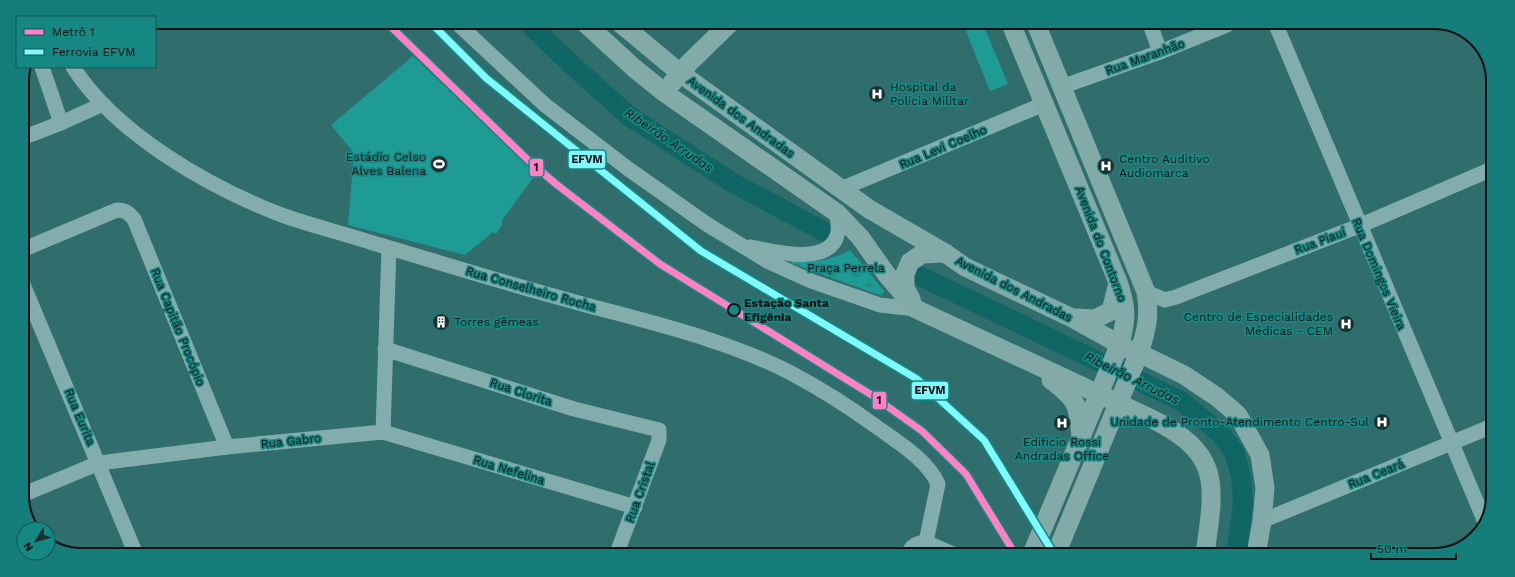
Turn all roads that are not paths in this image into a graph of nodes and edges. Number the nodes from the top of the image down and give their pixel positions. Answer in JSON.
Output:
{"nodes":[{"id":1,"x":463,"y":29,"type":"edge"},
{"id":2,"x":592,"y":29,"type":"edge"},
{"id":3,"x":627,"y":29,"type":"edge"},
{"id":4,"x":724,"y":29,"type":"edge"},
{"id":5,"x":1013,"y":29,"type":"edge"},
{"id":6,"x":1038,"y":29,"type":"edge"},
{"id":7,"x":1152,"y":29,"type":"edge"},
{"id":8,"x":1217,"y":29,"type":"edge"},
{"id":9,"x":1278,"y":29,"type":"edge"},
{"id":10,"x":1160,"y":52,"type":"junction"},
{"id":11,"x":42,"y":68,"type":"edge"},
{"id":12,"x":74,"y":68,"type":"edge"},
{"id":13,"x":680,"y":73,"type":"junction"},
{"id":14,"x":1036,"y":85,"type":"junction"},
{"id":15,"x":1061,"y":87,"type":"junction"},
{"id":16,"x":666,"y":93,"type":"junction"},
{"id":17,"x":103,"y":104,"type":"junction"},
{"id":18,"x":1044,"y":104,"type":"junction"},
{"id":19,"x":1070,"y":107,"type":"junction"},
{"id":20,"x":62,"y":123,"type":"junction"},
{"id":21,"x":29,"y":135,"type":"edge"},
{"id":22,"x":1486,"y":172,"type":"edge"},
{"id":23,"x":841,"y":189,"type":"junction"},
{"id":24,"x":837,"y":213,"type":"junction"},
{"id":25,"x":1359,"y":226,"type":"junction"},
{"id":26,"x":741,"y":245,"type":"junction"},
{"id":27,"x":29,"y":247,"type":"edge"},
{"id":28,"x":390,"y":248,"type":"junction"},
{"id":29,"x":945,"y":253,"type":"junction"},
{"id":30,"x":1118,"y":282,"type":"junction"},
{"id":31,"x":1146,"y":292,"type":"junction"},
{"id":32,"x":29,"y":298,"type":"edge"},
{"id":33,"x":916,"y":309,"type":"junction"},
{"id":34,"x":1072,"y":318,"type":"junction"},
{"id":35,"x":1117,"y":348,"type":"junction"},
{"id":36,"x":385,"y":349,"type":"junction"},
{"id":37,"x":1138,"y":355,"type":"junction"},
{"id":38,"x":1035,"y":366,"type":"junction"},
{"id":39,"x":1101,"y":390,"type":"junction"},
{"id":40,"x":1119,"y":397,"type":"junction"},
{"id":41,"x":659,"y":430,"type":"joint"},
{"id":42,"x":1486,"y":430,"type":"edge"},
{"id":43,"x":383,"y":432,"type":"junction"},
{"id":44,"x":1081,"y":437,"type":"junction"},
{"id":45,"x":1452,"y":444,"type":"junction"},
{"id":46,"x":227,"y":447,"type":"junction"},
{"id":47,"x":99,"y":462,"type":"junction"},
{"id":48,"x":29,"y":492,"type":"edge"},
{"id":49,"x":635,"y":508,"type":"junction"},
{"id":50,"x":1482,"y":515,"type":"edge"},
{"id":51,"x":1262,"y":521,"type":"junction"},
{"id":52,"x":926,"y":542,"type":"junction"},
{"id":53,"x":133,"y":548,"type":"edge"},
{"id":54,"x":620,"y":548,"type":"edge"},
{"id":55,"x":911,"y":548,"type":"edge"},
{"id":56,"x":940,"y":548,"type":"edge"},
{"id":57,"x":1035,"y":548,"type":"edge"},
{"id":58,"x":1059,"y":548,"type":"edge"},
{"id":59,"x":1206,"y":548,"type":"edge"},
{"id":60,"x":1257,"y":548,"type":"edge"}],
"edges":[{"from":1,"to":26,"type":"street","name":"Avenida dos Andradas"},
{"from":2,"to":16,"type":"main road","name":"Avenida dos Andradas"},
{"from":3,"to":13,"type":"main road","name":"Avenida dos Andradas"},
{"from":4,"to":13,"type":"main road"},
{"from":5,"to":14,"type":"main road","name":"Avenida do Contorno"},
{"from":6,"to":15,"type":"main road","name":"Avenida do Contorno"},
{"from":7,"to":10,"type":"street"},
{"from":8,"to":10,"type":"street","name":"Rua Maranhão"},
{"from":9,"to":25,"type":"street","name":"Rua Domingos Vieira"},
{"from":10,"to":15,"type":"street","name":"Rua Maranhão"},
{"from":11,"to":20,"type":"street"},
{"from":12,"to":17,"type":"street","name":"Rua Conselheiro Rocha"},
{"from":13,"to":16,"type":"main road"},
{"from":13,"to":23,"type":"main road","name":"Avenida dos Andradas"},
{"from":14,"to":15,"type":"main road"},
{"from":14,"to":18,"type":"main road","name":"Avenida do Contorno"},
{"from":15,"to":19,"type":"main road","name":"Avenida do Contorno"},
{"from":16,"to":24,"type":"main road","name":"Avenida dos Andradas"},
{"from":17,"to":20,"type":"street"},
{"from":17,"to":28,"type":"street","name":"Rua Conselheiro Rocha"},
{"from":18,"to":19,"type":"main road"},
{"from":18,"to":23,"type":"street","name":"Rua Levi Coelho"},
{"from":18,"to":30,"type":"main road","name":"Avenida do Contorno"},
{"from":19,"to":31,"type":"main road","name":"Avenida do Contorno"},
{"from":20,"to":21,"type":"street"},
{"from":22,"to":25,"type":"street","name":"Rua Piauí"},
{"from":23,"to":29,"type":"main road","name":"Avenida dos Andradas"},
{"from":24,"to":26,"type":"street","name":"Avenida dos Andradas"},
{"from":24,"to":33,"type":"main road","name":"Avenida dos Andradas"},
{"from":25,"to":31,"type":"street","name":"Rua Piauí"},
{"from":25,"to":45,"type":"street","name":"Rua Domingos Vieira"},
{"from":26,"to":33,"type":"street","name":"Avenida dos Andradas"},
{"from":27,"to":46,"type":"street","name":"Rua Capitão Procópio"},
{"from":28,"to":36,"type":"street"},
{"from":28,"to":52,"type":"street","name":"Rua Conselheiro Rocha"},
{"from":29,"to":33,"type":"main road"},
{"from":29,"to":34,"type":"main road","name":"Avenida dos Andradas"},
{"from":30,"to":34,"type":"main road"},
{"from":30,"to":35,"type":"main road","name":"Avenida do Contorno"},
{"from":31,"to":37,"type":"main road","name":"Avenida do Contorno"},
{"from":32,"to":47,"type":"street","name":"Rua Eurita"},
{"from":33,"to":38,"type":"main road","name":"Avenida dos Andradas"},
{"from":34,"to":35,"type":"main road","name":"Avenida dos Andradas"},
{"from":35,"to":37,"type":"main road","name":"Avenida dos Andradas"},
{"from":35,"to":39,"type":"main road","name":"Avenida do Contorno"},
{"from":36,"to":41,"type":"street","name":"Rua Clorita"},
{"from":36,"to":43,"type":"street"},
{"from":37,"to":40,"type":"main road","name":"Avenida do Contorno"},
{"from":37,"to":51,"type":"main road","name":"Avenida dos Andradas"},
{"from":38,"to":39,"type":"main road","name":"Avenida dos Andradas"},
{"from":38,"to":44,"type":"main road"},
{"from":39,"to":40,"type":"main road","name":"Avenida dos Andradas"},
{"from":39,"to":44,"type":"main road","name":"Avenida do Contorno"},
{"from":40,"to":58,"type":"main road","name":"Avenida do Contorno"},
{"from":40,"to":59,"type":"main road","name":"Avenida dos Andradas"},
{"from":41,"to":49,"type":"street","name":"Rua Cristal"},
{"from":42,"to":45,"type":"street","name":"Rua Ceará"},
{"from":43,"to":46,"type":"street","name":"Rua Gabro"},
{"from":43,"to":49,"type":"street","name":"Rua Nefelina"},
{"from":44,"to":57,"type":"main road","name":"Avenida do Contorno"},
{"from":45,"to":50,"type":"street","name":"Rua Domingos Vieira"},
{"from":45,"to":51,"type":"street","name":"Rua Ceará"},
{"from":46,"to":47,"type":"street","name":"Rua Gabro"},
{"from":47,"to":48,"type":"street","name":"Rua Gabro"},
{"from":47,"to":53,"type":"street","name":"Rua Eurita"},
{"from":49,"to":54,"type":"street","name":"Rua Cristal"},
{"from":51,"to":60,"type":"main road","name":"Avenida dos Andradas"},
{"from":52,"to":55,"type":"street"},
{"from":52,"to":56,"type":"street"}]}
